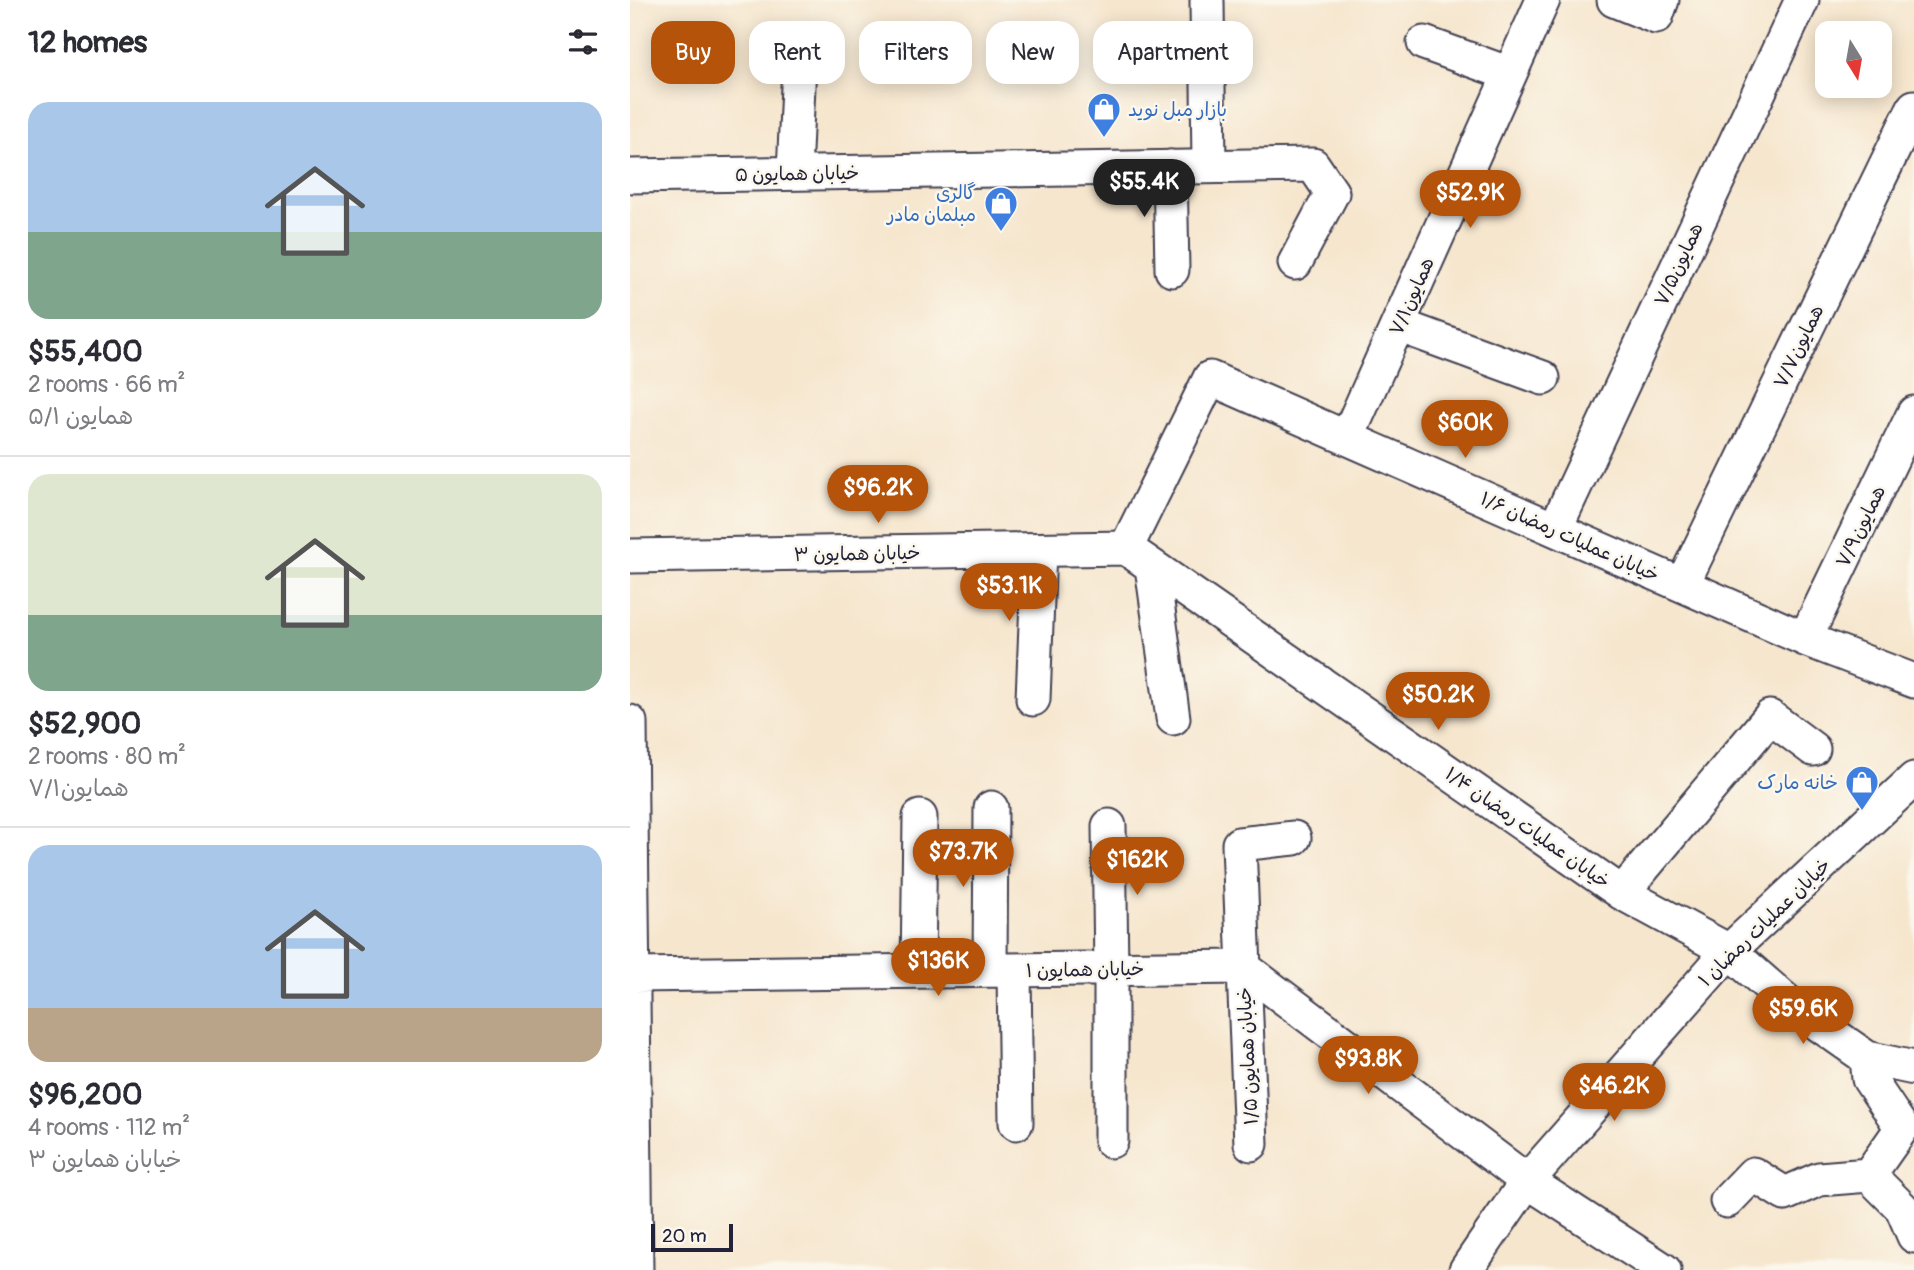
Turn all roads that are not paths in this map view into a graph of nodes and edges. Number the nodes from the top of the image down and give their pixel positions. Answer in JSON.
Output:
{"nodes":[{"id":1,"x":1543,"y":0,"type":"edge"},
{"id":2,"x":1614,"y":0,"type":"edge"},
{"id":3,"x":1662,"y":0,"type":"edge"},
{"id":4,"x":1802,"y":0,"type":"edge"},
{"id":5,"x":1207,"y":1,"type":"edge"},
{"id":6,"x":1424,"y":43,"type":"dead end"},
{"id":7,"x":1510,"y":74,"type":"junction"},
{"id":8,"x":798,"y":84,"type":"edge"},
{"id":9,"x":1914,"y":107,"type":"edge"},
{"id":10,"x":1209,"y":166,"type":"junction"},
{"id":11,"x":1170,"y":167,"type":"junction"},
{"id":12,"x":794,"y":173,"type":"junction"},
{"id":13,"x":630,"y":176,"type":"edge"},
{"id":14,"x":1295,"y":263,"type":"dead end"},
{"id":15,"x":1172,"y":270,"type":"dead end"},
{"id":16,"x":1398,"y":325,"type":"junction"},
{"id":17,"x":1543,"y":378,"type":"dead end"},
{"id":18,"x":1914,"y":413,"type":"edge"},
{"id":19,"x":1347,"y":438,"type":"junction"},
{"id":20,"x":1555,"y":529,"type":"junction"},
{"id":21,"x":1039,"y":550,"type":"junction"},
{"id":22,"x":630,"y":556,"type":"edge"},
{"id":23,"x":1139,"y":557,"type":"junction"},
{"id":24,"x":1682,"y":585,"type":"junction"},
{"id":25,"x":1805,"y":639,"type":"junction"},
{"id":26,"x":1914,"y":681,"type":"edge"},
{"id":27,"x":1033,"y":699,"type":"dead end"},
{"id":28,"x":1173,"y":718,"type":"dead end"},
{"id":29,"x":630,"y":722,"type":"edge"},
{"id":30,"x":1813,"y":750,"type":"dead end"},
{"id":31,"x":1914,"y":779,"type":"edge"},
{"id":32,"x":991,"y":808,"type":"dead end"},
{"id":33,"x":920,"y":817,"type":"dead end"},
{"id":34,"x":1109,"y":826,"type":"dead end"},
{"id":35,"x":1294,"y":838,"type":"dead end"},
{"id":36,"x":1622,"y":893,"type":"junction"},
{"id":37,"x":1730,"y":951,"type":"junction"},
{"id":38,"x":1242,"y":967,"type":"junction"},
{"id":39,"x":1111,"y":969,"type":"junction"},
{"id":40,"x":1002,"y":970,"type":"junction"},
{"id":41,"x":918,"y":971,"type":"junction"},
{"id":42,"x":633,"y":975,"type":"junction"},
{"id":43,"x":1867,"y":1058,"type":"junction"},
{"id":44,"x":1910,"y":1060,"type":"edge"},
{"id":45,"x":1016,"y":1123,"type":"dead end"},
{"id":46,"x":1111,"y":1141,"type":"dead end"},
{"id":47,"x":1251,"y":1144,"type":"dead end"},
{"id":48,"x":1869,"y":1175,"type":"junction"},
{"id":49,"x":1527,"y":1181,"type":"junction"},
{"id":50,"x":1727,"y":1201,"type":"dead end"},
{"id":51,"x":1914,"y":1236,"type":"edge"},
{"id":52,"x":635,"y":1270,"type":"edge"},
{"id":53,"x":1466,"y":1270,"type":"edge"},
{"id":54,"x":1664,"y":1270,"type":"edge"}],
"edges":[{"from":1,"to":7,"type":"street","name":"همایون۷/۱"},
{"from":2,"to":3,"type":"street"},
{"from":4,"to":20,"type":"street","name":"همایون۷/۵"},
{"from":5,"to":10,"type":"street"},
{"from":6,"to":7,"type":"street"},
{"from":7,"to":16,"type":"street","name":"همایون۷/۱"},
{"from":8,"to":12,"type":"street"},
{"from":9,"to":24,"type":"street","name":"همایون۷/۷"},
{"from":10,"to":11,"type":"street","name":"خیابان همایون ۵"},
{"from":10,"to":14,"type":"street","name":"خیابان همایون ۵"},
{"from":11,"to":12,"type":"street","name":"خیابان همایون ۵"},
{"from":11,"to":15,"type":"street"},
{"from":12,"to":13,"type":"street","name":"خیابان همایون ۵"},
{"from":16,"to":17,"type":"street"},
{"from":16,"to":19,"type":"street","name":"همایون۷/۱"},
{"from":18,"to":25,"type":"street","name":"همایون۷/۹"},
{"from":19,"to":20,"type":"street","name":"خیابان عملیات رمضان ۱/۶"},
{"from":19,"to":23,"type":"street","name":"خیابان عملیات رمضان ۱/۶"},
{"from":20,"to":24,"type":"street","name":"خیابان عملیات رمضان ۱/۶"},
{"from":21,"to":22,"type":"street","name":"خیابان همایون ۳"},
{"from":21,"to":23,"type":"street","name":"خیابان همایون ۳"},
{"from":21,"to":27,"type":"street"},
{"from":23,"to":28,"type":"street"},
{"from":23,"to":36,"type":"street","name":"خیابان عملیات رمضان ۱/۴"},
{"from":24,"to":25,"type":"street","name":"خیابان عملیات رمضان ۱/۶"},
{"from":25,"to":26,"type":"street","name":"خیابان عملیات رمضان ۱/۶"},
{"from":29,"to":42,"type":"street"},
{"from":30,"to":36,"type":"street"},
{"from":31,"to":37,"type":"street","name":"خیابان عملیات رمضان ۱"},
{"from":32,"to":40,"type":"street"},
{"from":33,"to":41,"type":"street"},
{"from":34,"to":39,"type":"street"},
{"from":35,"to":38,"type":"street","name":"خیابان همایون ۱/۵"},
{"from":36,"to":37,"type":"street","name":"خیابان عملیات رمضان ۱/۴"},
{"from":37,"to":43,"type":"street","name":"خیابان عملیات رمضان ۱/۴"},
{"from":37,"to":49,"type":"street","name":"خیابان عملیات رمضان ۱"},
{"from":38,"to":39,"type":"street","name":"خیابان همایون ۱"},
{"from":38,"to":47,"type":"street","name":"خیابان همایون ۱/۵"},
{"from":38,"to":49,"type":"street"},
{"from":39,"to":40,"type":"street","name":"خیابان همایون ۱"},
{"from":39,"to":46,"type":"street"},
{"from":40,"to":41,"type":"street","name":"خیابان همایون ۱"},
{"from":40,"to":45,"type":"street"},
{"from":41,"to":42,"type":"street","name":"خیابان همایون ۱"},
{"from":42,"to":52,"type":"street"},
{"from":43,"to":44,"type":"street"},
{"from":43,"to":48,"type":"street"},
{"from":48,"to":50,"type":"street"},
{"from":48,"to":51,"type":"street"},
{"from":49,"to":53,"type":"street","name":"خیابان عملیات رمضان ۱"},
{"from":49,"to":54,"type":"street"}]}
